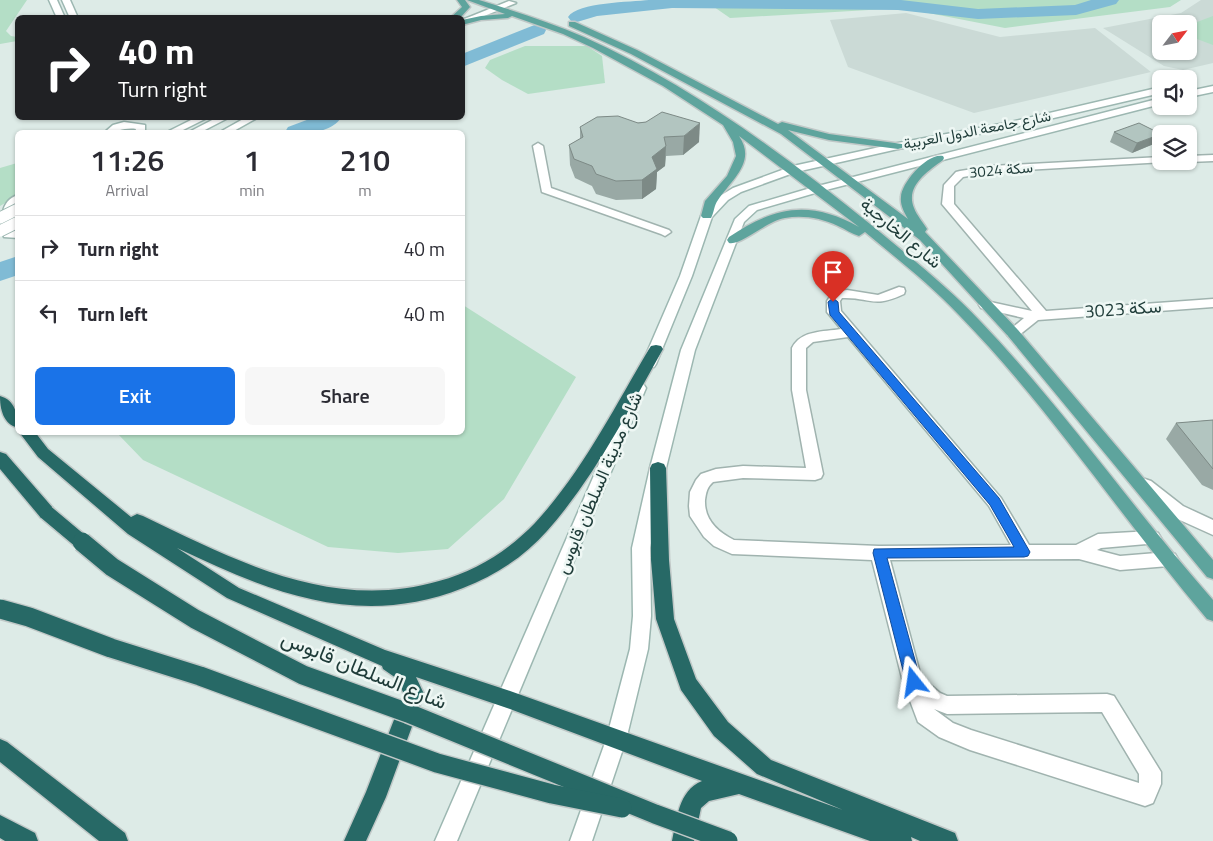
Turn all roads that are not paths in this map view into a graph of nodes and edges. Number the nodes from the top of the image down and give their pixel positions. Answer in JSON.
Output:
{"nodes":[{"id":1,"x":53,"y":0,"type":"edge"},
{"id":2,"x":66,"y":0,"type":"edge"},
{"id":3,"x":460,"y":0,"type":"edge"},
{"id":4,"x":471,"y":0,"type":"edge"},
{"id":5,"x":509,"y":2,"type":"edge"},
{"id":6,"x":494,"y":8,"type":"junction"},
{"id":7,"x":534,"y":11,"type":"dead end"},
{"id":8,"x":60,"y":15,"type":"edge"},
{"id":9,"x":73,"y":15,"type":"edge"},
{"id":10,"x":458,"y":15,"type":"edge"},
{"id":11,"x":465,"y":16,"type":"edge"},
{"id":12,"x":525,"y":17,"type":"junction"},
{"id":13,"x":465,"y":22,"type":"edge"},
{"id":14,"x":465,"y":22,"type":"edge"},
{"id":15,"x":1213,"y":79,"type":"edge"},
{"id":16,"x":688,"y":81,"type":"junction"},
{"id":17,"x":1197,"y":82,"type":"edge"},
{"id":18,"x":670,"y":86,"type":"junction"},
{"id":19,"x":1213,"y":89,"type":"edge"},
{"id":20,"x":1152,"y":92,"type":"edge"},
{"id":21,"x":1197,"y":92,"type":"edge"},
{"id":22,"x":1152,"y":103,"type":"edge"},
{"id":23,"x":720,"y":117,"type":"junction"},
{"id":24,"x":758,"y":117,"type":"junction"},
{"id":25,"x":198,"y":120,"type":"edge"},
{"id":26,"x":219,"y":120,"type":"edge"},
{"id":27,"x":248,"y":120,"type":"edge"},
{"id":28,"x":134,"y":125,"type":"edge"},
{"id":29,"x":115,"y":126,"type":"edge"},
{"id":30,"x":176,"y":130,"type":"edge"},
{"id":31,"x":198,"y":130,"type":"edge"},
{"id":32,"x":229,"y":130,"type":"edge"},
{"id":33,"x":538,"y":146,"type":"dead end"},
{"id":34,"x":898,"y":146,"type":"junction"},
{"id":35,"x":939,"y":158,"type":"junction"},
{"id":36,"x":1213,"y":158,"type":"edge"},
{"id":37,"x":1197,"y":159,"type":"edge"},
{"id":38,"x":1152,"y":160,"type":"edge"},
{"id":39,"x":825,"y":162,"type":"junction"},
{"id":40,"x":794,"y":169,"type":"junction"},
{"id":41,"x":850,"y":180,"type":"junction"},
{"id":42,"x":818,"y":189,"type":"junction"},
{"id":43,"x":15,"y":200,"type":"edge"},
{"id":44,"x":15,"y":211,"type":"edge"},
{"id":45,"x":707,"y":216,"type":"junction"},
{"id":46,"x":0,"y":218,"type":"edge"},
{"id":47,"x":15,"y":224,"type":"edge"},
{"id":48,"x":0,"y":231,"type":"edge"},
{"id":49,"x":665,"y":232,"type":"dead end"},
{"id":50,"x":15,"y":235,"type":"edge"},
{"id":51,"x":924,"y":237,"type":"junction"},
{"id":52,"x":733,"y":240,"type":"junction"},
{"id":53,"x":907,"y":261,"type":"junction"},
{"id":54,"x":899,"y":291,"type":"dead end"},
{"id":55,"x":1213,"y":303,"type":"edge"},
{"id":56,"x":986,"y":305,"type":"junction"},
{"id":57,"x":1038,"y":316,"type":"junction"},
{"id":58,"x":850,"y":332,"type":"junction"},
{"id":59,"x":1013,"y":333,"type":"junction"},
{"id":60,"x":656,"y":349,"type":"junction"},
{"id":61,"x":0,"y":401,"type":"edge"},
{"id":62,"x":15,"y":419,"type":"edge"},
{"id":63,"x":28,"y":435,"type":"edge"},
{"id":64,"x":0,"y":458,"type":"edge"},
{"id":65,"x":658,"y":468,"type":"junction"},
{"id":66,"x":1129,"y":473,"type":"junction"},
{"id":67,"x":114,"y":510,"type":"junction"},
{"id":68,"x":1213,"y":528,"type":"edge"},
{"id":69,"x":1152,"y":538,"type":"junction"},
{"id":70,"x":1024,"y":552,"type":"junction"},
{"id":71,"x":1079,"y":552,"type":"junction"},
{"id":72,"x":879,"y":553,"type":"junction"},
{"id":73,"x":1169,"y":560,"type":"junction"},
{"id":74,"x":1213,"y":572,"type":"edge"},
{"id":75,"x":0,"y":609,"type":"edge"},
{"id":76,"x":1213,"y":613,"type":"edge"},
{"id":77,"x":381,"y":656,"type":"junction"},
{"id":78,"x":914,"y":682,"type":"junction"},
{"id":79,"x":507,"y":699,"type":"junction"},
{"id":80,"x":616,"y":740,"type":"junction"},
{"id":81,"x":0,"y":749,"type":"edge"},
{"id":82,"x":739,"y":784,"type":"junction"},
{"id":83,"x":655,"y":814,"type":"junction"},
{"id":84,"x":0,"y":826,"type":"edge"},
{"id":85,"x":27,"y":841,"type":"edge"},
{"id":86,"x":117,"y":841,"type":"edge"},
{"id":87,"x":355,"y":841,"type":"edge"},
{"id":88,"x":446,"y":841,"type":"edge"},
{"id":89,"x":581,"y":841,"type":"edge"},
{"id":90,"x":682,"y":841,"type":"edge"},
{"id":91,"x":728,"y":841,"type":"edge"},
{"id":92,"x":901,"y":841,"type":"edge"},
{"id":93,"x":947,"y":841,"type":"edge"}],
"edges":[{"from":1,"to":8,"type":"main road"},
{"from":2,"to":9,"type":"main road"},
{"from":3,"to":10,"type":"main road"},
{"from":4,"to":6,"type":"main road","name":"شارع الخارجية"},
{"from":5,"to":6,"type":"main road"},
{"from":6,"to":11,"type":"main road"},
{"from":6,"to":12,"type":"main road","name":"شارع الخارجية"},
{"from":6,"to":13,"type":"main road"},
{"from":7,"to":16,"type":"main road","name":"شارع الخارجية"},
{"from":12,"to":14,"type":"main road"},
{"from":12,"to":18,"type":"main road","name":"شارع الخارجية"},
{"from":15,"to":17,"type":"main road"},
{"from":16,"to":18,"type":"main road"},
{"from":16,"to":24,"type":"main road","name":"شارع الخارجية"},
{"from":18,"to":23,"type":"main road","name":"شارع الخارجية"},
{"from":19,"to":21,"type":"main road"},
{"from":20,"to":34,"type":"main road","name":"شارع جامعة الدول العربية"},
{"from":22,"to":35,"type":"main road","name":"شارع جامعة الدول العربية"},
{"from":23,"to":40,"type":"main road","name":"شارع الخارجية"},
{"from":23,"to":45,"type":"main road"},
{"from":24,"to":34,"type":"main road"},
{"from":24,"to":39,"type":"main road","name":"شارع الخارجية"},
{"from":25,"to":30,"type":"main road"},
{"from":26,"to":31,"type":"main road"},
{"from":27,"to":32,"type":"main road"},
{"from":28,"to":29,"type":"main road"},
{"from":33,"to":49,"type":"main road"},
{"from":34,"to":39,"type":"main road","name":"شارع جامعة الدول العربية"},
{"from":35,"to":41,"type":"main road","name":"شارع جامعة الدول العربية"},
{"from":35,"to":51,"type":"main road"},
{"from":36,"to":37,"type":"main road"},
{"from":38,"to":57,"type":"main road","name":"سكة 3024"},
{"from":39,"to":40,"type":"main road","name":"شارع جامعة الدول العربية"},
{"from":39,"to":41,"type":"main road","name":"شارع الخارجية"},
{"from":40,"to":42,"type":"main road","name":"شارع الخارجية"},
{"from":40,"to":45,"type":"main road","name":"شارع مدينة السلطان قابوس"},
{"from":41,"to":42,"type":"main road","name":"شارع جامعة الدول العربية"},
{"from":41,"to":51,"type":"main road","name":"شارع الخارجية"},
{"from":42,"to":52,"type":"main road"},
{"from":42,"to":53,"type":"main road","name":"شارع الخارجية"},
{"from":43,"to":50,"type":"main road"},
{"from":44,"to":46,"type":"main road","bridge":true},
{"from":45,"to":60,"type":"main road","name":"شارع مدينة السلطان قابوس"},
{"from":47,"to":48,"type":"main road","bridge":true},
{"from":51,"to":56,"type":"main road","name":"شارع الخارجية"},
{"from":52,"to":53,"type":"main road"},
{"from":52,"to":65,"type":"main road"},
{"from":53,"to":69,"type":"main road","name":"شارع الخارجية"},
{"from":54,"to":58,"type":"main road"},
{"from":55,"to":57,"type":"main road","name":"سكة 3023"},
{"from":56,"to":57,"type":"main road","name":"سكة 3023"},
{"from":56,"to":59,"type":"main road","name":"شارع الخارجية"},
{"from":57,"to":59,"type":"main road"},
{"from":58,"to":70,"type":"main road"},
{"from":58,"to":72,"type":"main road"},
{"from":59,"to":66,"type":"main road","name":"شارع الخارجية"},
{"from":60,"to":67,"type":"highway"},
{"from":60,"to":79,"type":"main road","name":"شارع مدينة السلطان قابوس"},
{"from":61,"to":62,"type":"highway"},
{"from":63,"to":67,"type":"highway"},
{"from":64,"to":83,"type":"highway","name":"شارع السلطان قابوس","bridge":true},
{"from":65,"to":80,"type":"main road"},
{"from":65,"to":93,"type":"highway"},
{"from":66,"to":68,"type":"main road"},
{"from":66,"to":74,"type":"main road","name":"شارع الخارجية"},
{"from":67,"to":77,"type":"highway"},
{"from":69,"to":71,"type":"main road"},
{"from":69,"to":73,"type":"main road","name":"شارع الخارجية"},
{"from":70,"to":71,"type":"main road"},
{"from":70,"to":72,"type":"main road"},
{"from":71,"to":73,"type":"main road"},
{"from":72,"to":78,"type":"main road"},
{"from":73,"to":76,"type":"main road","name":"شارع الخارجية"},
{"from":75,"to":83,"type":"highway","bridge":true},
{"from":77,"to":79,"type":"highway"},
{"from":77,"to":87,"type":"highway"},
{"from":78,"to":78,"type":"main road"},
{"from":79,"to":80,"type":"highway"},
{"from":79,"to":88,"type":"main road","name":"شارع مدينة السلطان قابوس"},
{"from":80,"to":82,"type":"highway"},
{"from":80,"to":89,"type":"main road"},
{"from":81,"to":86,"type":"highway"},
{"from":82,"to":90,"type":"highway"},
{"from":82,"to":92,"type":"highway"},
{"from":83,"to":91,"type":"highway","name":"شارع السلطان قابوس","bridge":true},
{"from":84,"to":85,"type":"highway"}]}
